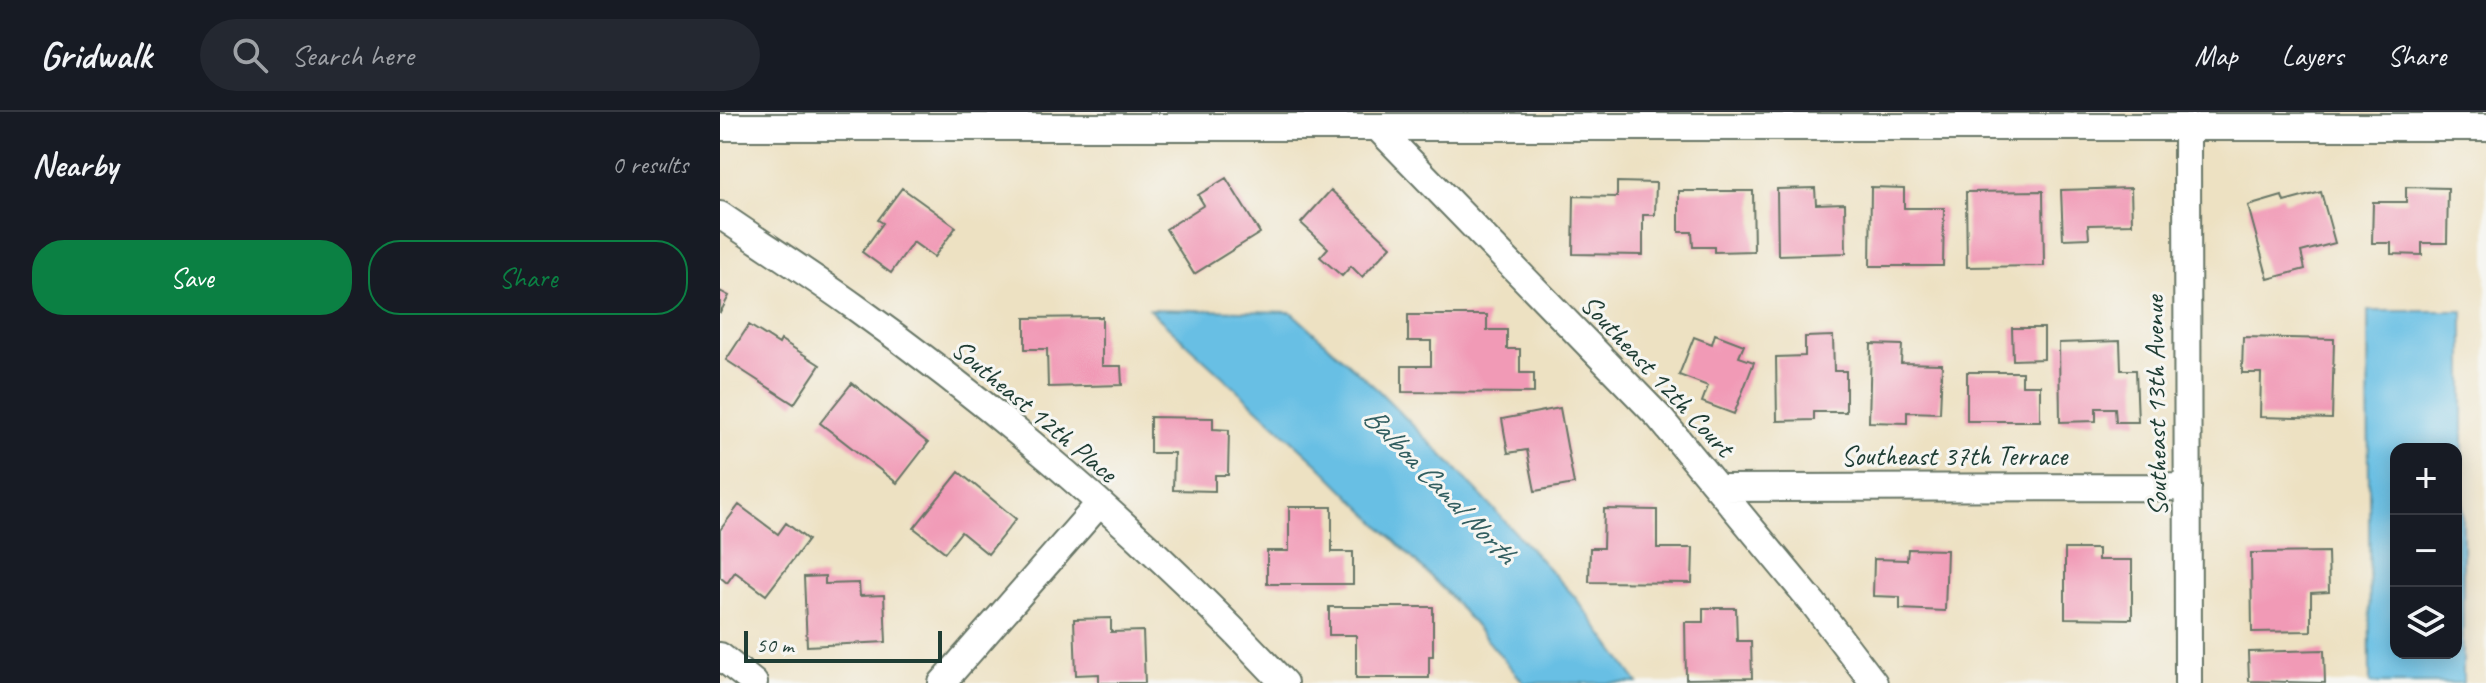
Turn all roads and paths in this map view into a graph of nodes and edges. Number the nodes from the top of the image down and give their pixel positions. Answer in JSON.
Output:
{"nodes":[{"id":1,"x":2436,"y":120,"type":"edge"},
{"id":2,"x":720,"y":127,"type":"edge"},
{"id":3,"x":1377,"y":127,"type":"junction"},
{"id":4,"x":2486,"y":127,"type":"edge"},
{"id":5,"x":2187,"y":128,"type":"junction"},
{"id":6,"x":720,"y":215,"type":"edge"},
{"id":7,"x":2188,"y":487,"type":"junction"},
{"id":8,"x":1719,"y":488,"type":"junction"},
{"id":9,"x":1099,"y":504,"type":"junction"},
{"id":10,"x":720,"y":656,"type":"edge"},
{"id":11,"x":754,"y":683,"type":"edge"},
{"id":12,"x":942,"y":683,"type":"edge"},
{"id":13,"x":1284,"y":683,"type":"edge"},
{"id":14,"x":1874,"y":683,"type":"edge"},
{"id":15,"x":2188,"y":683,"type":"edge"}],
"edges":[{"from":1,"to":4,"type":"street"},
{"from":1,"to":5,"type":"street"},
{"from":2,"to":3,"type":"street"},
{"from":3,"to":5,"type":"street"},
{"from":3,"to":8,"type":"street","name":"Southeast 12th Court"},
{"from":5,"to":7,"type":"street","name":"Southeast 13th Avenue"},
{"from":6,"to":9,"type":"street","name":"Southeast 12th Place"},
{"from":7,"to":8,"type":"street","name":"Southeast 37th Terrace"},
{"from":7,"to":15,"type":"street","name":"Southeast 13th Avenue"},
{"from":8,"to":14,"type":"street","name":"Southeast 12th Court"},
{"from":9,"to":12,"type":"street"},
{"from":9,"to":13,"type":"street","name":"Southeast 12th Place"},
{"from":10,"to":11,"type":"street"}]}
